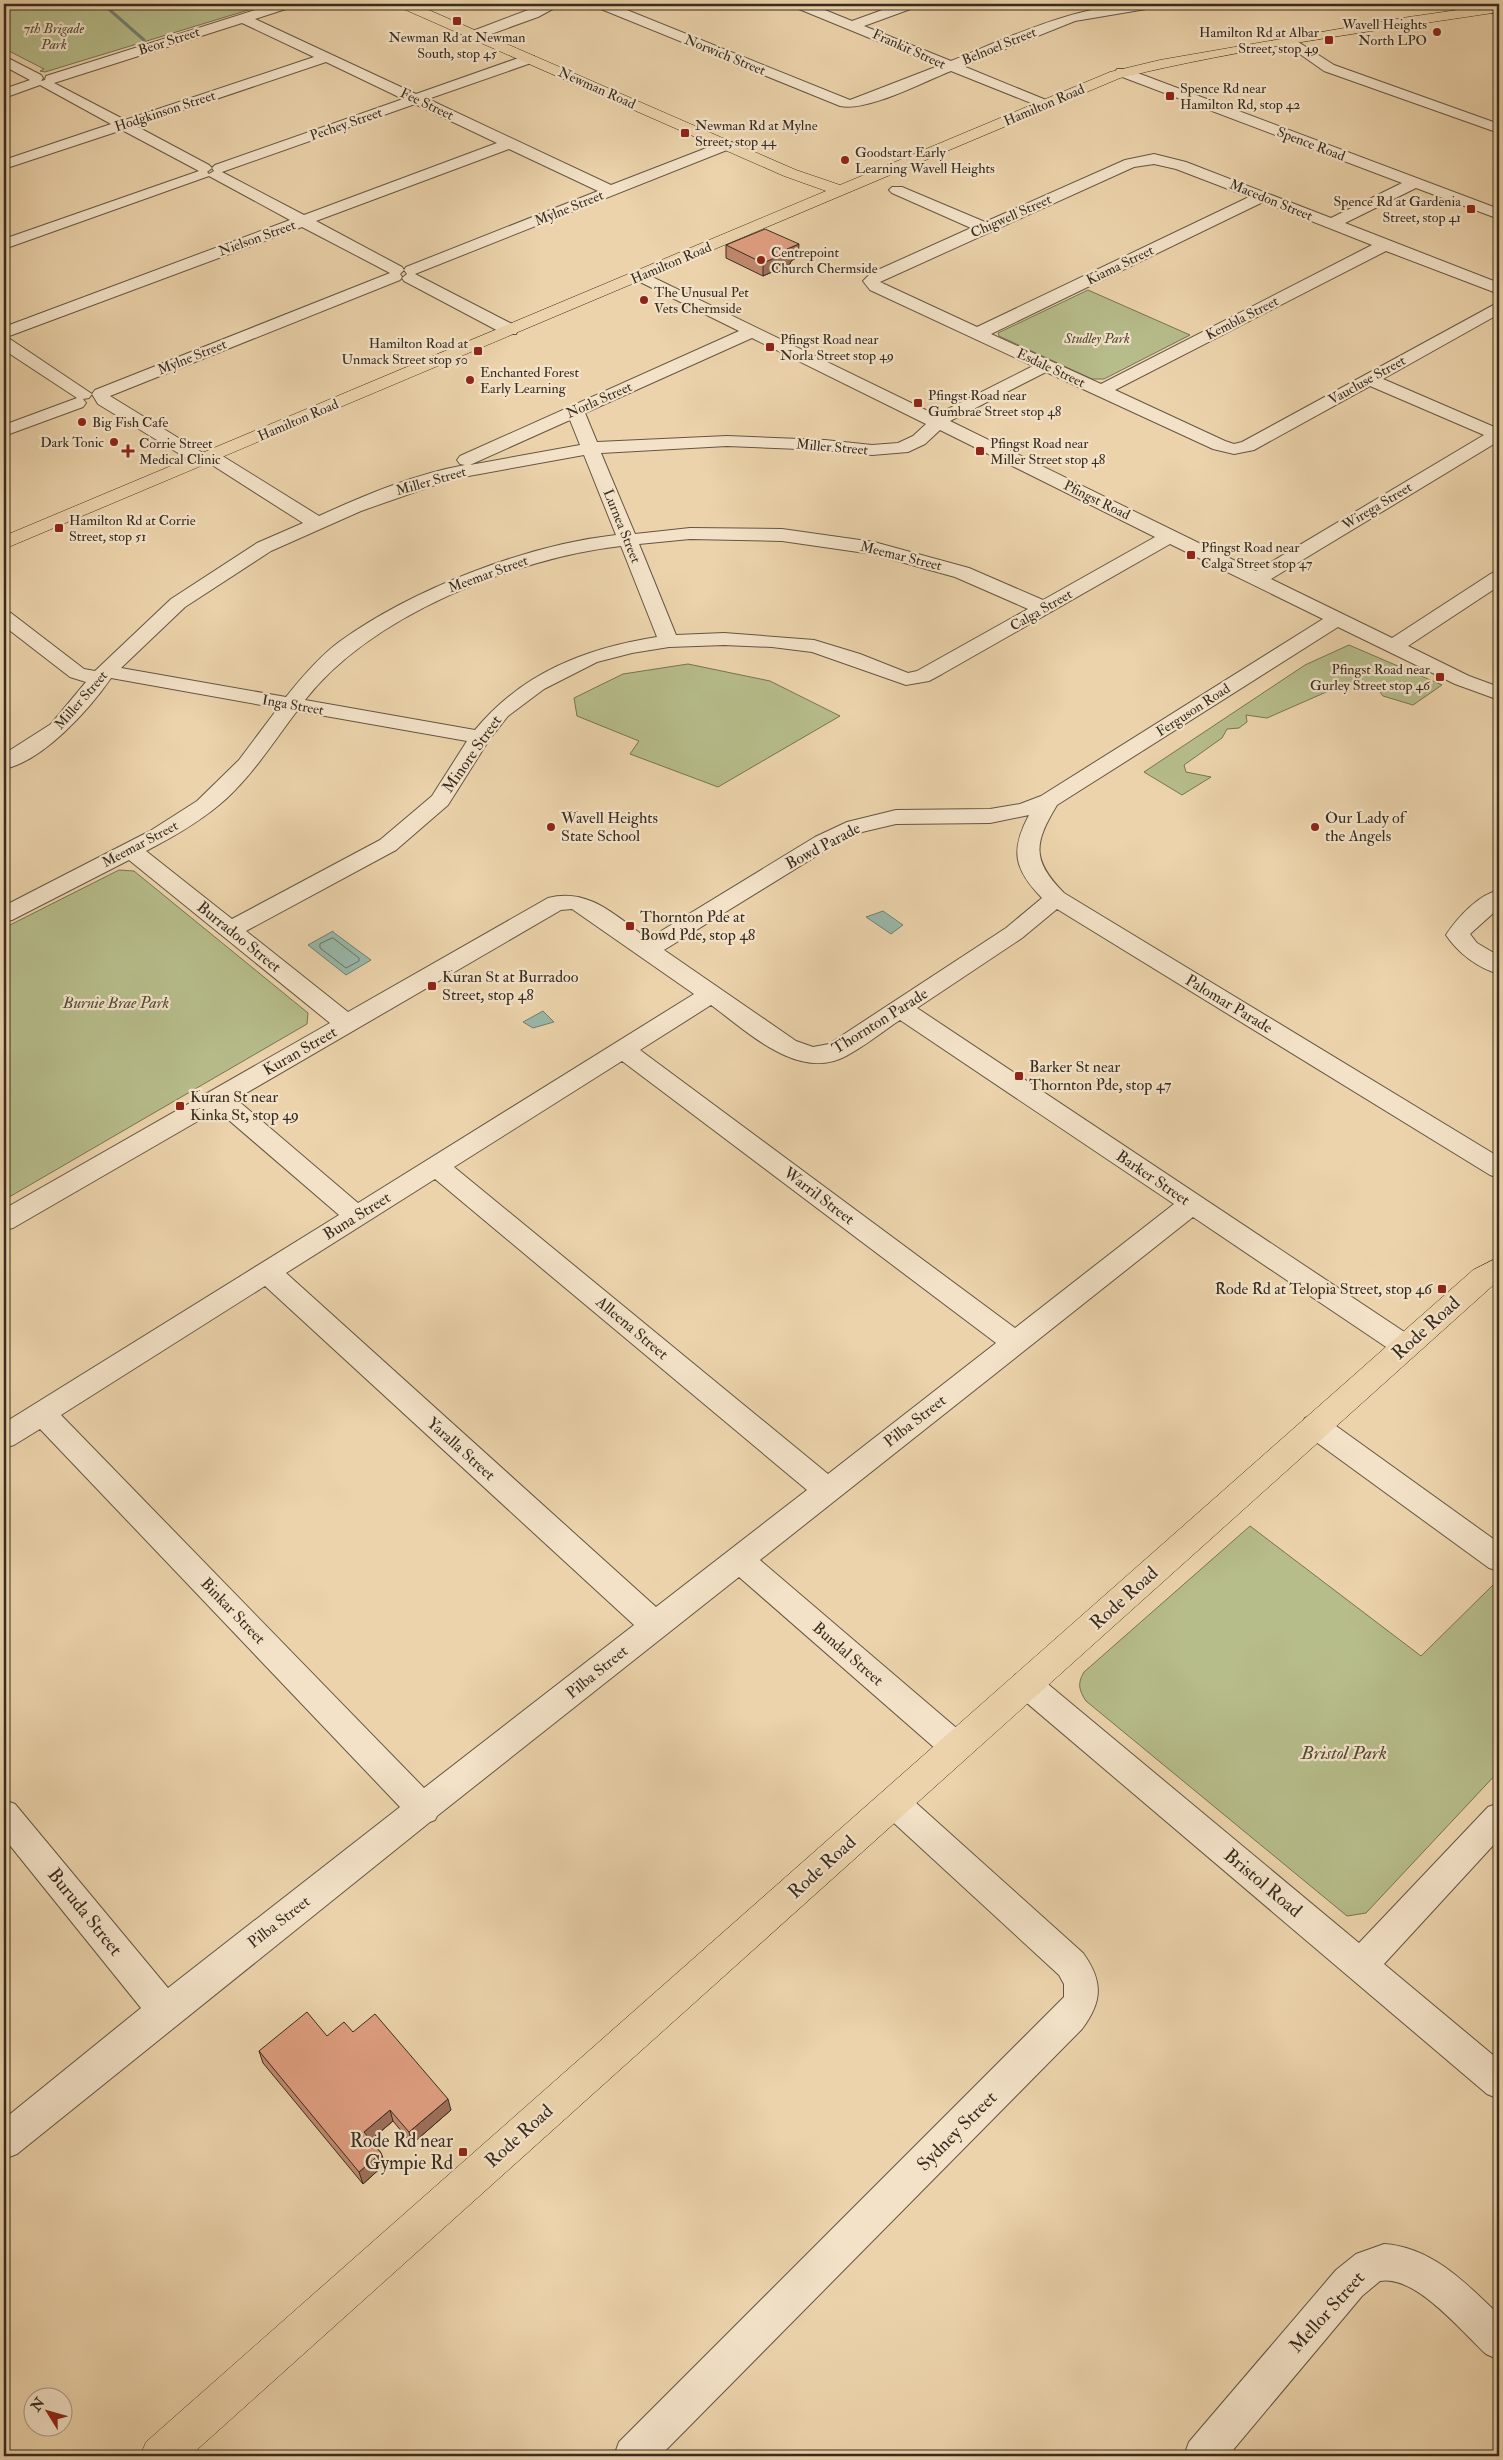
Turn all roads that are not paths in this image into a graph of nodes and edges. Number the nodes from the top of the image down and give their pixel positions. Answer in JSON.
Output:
{"nodes":[{"id":1,"x":287,"y":4,"type":"edge"},
{"id":2,"x":404,"y":4,"type":"edge"},
{"id":3,"x":555,"y":4,"type":"edge"},
{"id":4,"x":601,"y":4,"type":"edge"},
{"id":5,"x":799,"y":4,"type":"edge"},
{"id":6,"x":911,"y":4,"type":"edge"},
{"id":7,"x":1152,"y":4,"type":"edge"},
{"id":8,"x":1478,"y":4,"type":"edge"},
{"id":9,"x":1497,"y":10,"type":"edge"},
{"id":10,"x":243,"y":18,"type":"junction"},
{"id":11,"x":854,"y":25,"type":"junction"},
{"id":12,"x":475,"y":35,"type":"junction"},
{"id":13,"x":1292,"y":42,"type":"junction"},
{"id":14,"x":327,"y":57,"type":"junction"},
{"id":15,"x":529,"y":59,"type":"junction"},
{"id":16,"x":4,"y":60,"type":"edge"},
{"id":17,"x":949,"y":67,"type":"junction"},
{"id":18,"x":1122,"y":72,"type":"junction"},
{"id":19,"x":41,"y":81,"type":"junction"},
{"id":20,"x":4,"y":94,"type":"edge"},
{"id":21,"x":416,"y":99,"type":"junction"},
{"id":22,"x":850,"y":104,"type":"joint"},
{"id":23,"x":1046,"y":105,"type":"junction"},
{"id":24,"x":1491,"y":112,"type":"dead end"},
{"id":25,"x":1474,"y":120,"type":"junction"},
{"id":26,"x":123,"y":125,"type":"junction"},
{"id":27,"x":1499,"y":129,"type":"edge"},
{"id":28,"x":510,"y":143,"type":"junction"},
{"id":29,"x":726,"y":145,"type":"junction"},
{"id":30,"x":1154,"y":159,"type":"joint"},
{"id":31,"x":4,"y":165,"type":"edge"},
{"id":32,"x":210,"y":172,"type":"junction"},
{"id":33,"x":1414,"y":182,"type":"junction"},
{"id":34,"x":897,"y":190,"type":"dead end"},
{"id":35,"x":611,"y":192,"type":"junction"},
{"id":36,"x":836,"y":193,"type":"junction"},
{"id":37,"x":1262,"y":197,"type":"junction"},
{"id":38,"x":1499,"y":214,"type":"edge"},
{"id":39,"x":303,"y":221,"type":"junction"},
{"id":40,"x":1331,"y":224,"type":"junction"},
{"id":41,"x":985,"y":228,"type":"junction"},
{"id":42,"x":4,"y":244,"type":"edge"},
{"id":43,"x":1384,"y":245,"type":"junction"},
{"id":44,"x":403,"y":274,"type":"junction"},
{"id":45,"x":640,"y":276,"type":"junction"},
{"id":46,"x":870,"y":281,"type":"joint"},
{"id":47,"x":1499,"y":290,"type":"edge"},
{"id":48,"x":1499,"y":307,"type":"edge"},
{"id":49,"x":510,"y":330,"type":"junction"},
{"id":50,"x":753,"y":331,"type":"junction"},
{"id":51,"x":4,"y":333,"type":"edge"},
{"id":52,"x":977,"y":334,"type":"junction"},
{"id":53,"x":4,"y":338,"type":"edge"},
{"id":54,"x":4,"y":343,"type":"edge"},
{"id":55,"x":1047,"y":365,"type":"junction"},
{"id":56,"x":1368,"y":379,"type":"junction"},
{"id":57,"x":1100,"y":391,"type":"junction"},
{"id":58,"x":91,"y":400,"type":"junction"},
{"id":59,"x":575,"y":411,"type":"junction"},
{"id":60,"x":940,"y":422,"type":"junction"},
{"id":61,"x":4,"y":431,"type":"edge"},
{"id":62,"x":1499,"y":434,"type":"edge"},
{"id":63,"x":142,"y":444,"type":"dead end"},
{"id":64,"x":591,"y":448,"type":"junction"},
{"id":65,"x":1234,"y":449,"type":"joint"},
{"id":66,"x":206,"y":458,"type":"junction"},
{"id":67,"x":448,"y":474,"type":"junction"},
{"id":68,"x":317,"y":523,"type":"junction"},
{"id":69,"x":1170,"y":536,"type":"junction"},
{"id":70,"x":627,"y":540,"type":"junction"},
{"id":71,"x":4,"y":544,"type":"edge"},
{"id":72,"x":1499,"y":577,"type":"edge"},
{"id":73,"x":1257,"y":579,"type":"junction"},
{"id":74,"x":1044,"y":608,"type":"junction"},
{"id":75,"x":4,"y":617,"type":"edge"},
{"id":76,"x":1338,"y":618,"type":"junction"},
{"id":77,"x":669,"y":641,"type":"junction"},
{"id":78,"x":1394,"y":646,"type":"junction"},
{"id":79,"x":103,"y":675,"type":"junction"},
{"id":80,"x":911,"y":679,"type":"joint"},
{"id":81,"x":1474,"y":686,"type":"junction"},
{"id":82,"x":1499,"y":694,"type":"edge"},
{"id":83,"x":1499,"y":702,"type":"edge"},
{"id":84,"x":291,"y":704,"type":"junction"},
{"id":85,"x":480,"y":738,"type":"junction"},
{"id":86,"x":4,"y":763,"type":"edge"},
{"id":87,"x":1049,"y":801,"type":"junction"},
{"id":88,"x":130,"y":850,"type":"junction"},
{"id":89,"x":1499,"y":897,"type":"edge"},
{"id":90,"x":1056,"y":898,"type":"junction"},
{"id":91,"x":572,"y":902,"type":"joint"},
{"id":92,"x":4,"y":915,"type":"edge"},
{"id":93,"x":230,"y":930,"type":"junction"},
{"id":94,"x":647,"y":950,"type":"junction"},
{"id":95,"x":1499,"y":966,"type":"edge"},
{"id":96,"x":711,"y":994,"type":"junction"},
{"id":97,"x":901,"y":1009,"type":"junction"},
{"id":98,"x":347,"y":1024,"type":"junction"},
{"id":99,"x":623,"y":1050,"type":"junction"},
{"id":100,"x":218,"y":1097,"type":"junction"},
{"id":101,"x":436,"y":1166,"type":"junction"},
{"id":102,"x":1499,"y":1169,"type":"edge"},
{"id":103,"x":1192,"y":1204,"type":"junction"},
{"id":104,"x":357,"y":1216,"type":"junction"},
{"id":105,"x":4,"y":1221,"type":"edge"},
{"id":106,"x":1499,"y":1254,"type":"edge"},
{"id":107,"x":267,"y":1272,"type":"junction"},
{"id":108,"x":1491,"y":1272,"type":"edge"},
{"id":109,"x":1015,"y":1342,"type":"junction"},
{"id":110,"x":1405,"y":1346,"type":"junction"},
{"id":111,"x":42,"y":1413,"type":"junction"},
{"id":112,"x":1315,"y":1426,"type":"junction"},
{"id":113,"x":4,"y":1437,"type":"edge"},
{"id":114,"x":828,"y":1490,"type":"junction"},
{"id":115,"x":1499,"y":1559,"type":"edge"},
{"id":116,"x":739,"y":1560,"type":"junction"},
{"id":117,"x":656,"y":1625,"type":"junction"},
{"id":118,"x":1026,"y":1684,"type":"junction"},
{"id":119,"x":956,"y":1748,"type":"junction"},
{"id":120,"x":894,"y":1803,"type":"junction"},
{"id":121,"x":424,"y":1810,"type":"junction"},
{"id":122,"x":4,"y":1814,"type":"edge"},
{"id":123,"x":1499,"y":1817,"type":"edge"},
{"id":124,"x":1360,"y":1965,"type":"junction"},
{"id":125,"x":165,"y":2011,"type":"junction"},
{"id":126,"x":1499,"y":2082,"type":"edge"},
{"id":127,"x":4,"y":2141,"type":"edge"},
{"id":128,"x":1499,"y":2341,"type":"edge"},
{"id":129,"x":160,"y":2456,"type":"edge"},
{"id":130,"x":633,"y":2456,"type":"edge"},
{"id":131,"x":1203,"y":2456,"type":"edge"}],
"edges":[{"from":1,"to":10,"type":"street","name":"Beor Street"},
{"from":2,"to":12,"type":"main road","name":"Newman Road"},
{"from":3,"to":12,"type":"street"},
{"from":4,"to":22,"type":"street","name":"Norwich Street"},
{"from":5,"to":11,"type":"street","name":"Frankit Street"},
{"from":6,"to":11,"type":"street"},
{"from":7,"to":17,"type":"street","name":"Belnoel Street"},
{"from":8,"to":9,"type":"street"},
{"from":9,"to":13,"type":"main road","name":"Hamilton Road"},
{"from":10,"to":14,"type":"street","name":"Fee Street"},
{"from":10,"to":19,"type":"street","name":"Beor Street"},
{"from":11,"to":17,"type":"street","name":"Frankit Street"},
{"from":12,"to":15,"type":"main road","name":"Newman Road"},
{"from":13,"to":18,"type":"main road","name":"Hamilton Road"},
{"from":13,"to":25,"type":"street"},
{"from":14,"to":21,"type":"street","name":"Fee Street"},
{"from":14,"to":26,"type":"street","name":"Hodgkinson Street"},
{"from":15,"to":21,"type":"street","name":"Pechey Street"},
{"from":15,"to":29,"type":"main road","name":"Newman Road"},
{"from":16,"to":19,"type":"street"},
{"from":17,"to":22,"type":"street","name":"Belnoel Street"},
{"from":17,"to":23,"type":"street","name":"Frankit Street"},
{"from":18,"to":23,"type":"main road","name":"Hamilton Road"},
{"from":18,"to":33,"type":"street","name":"Spence Road"},
{"from":19,"to":20,"type":"street","name":"Beor Street"},
{"from":19,"to":26,"type":"street"},
{"from":21,"to":28,"type":"street","name":"Fee Street"},
{"from":21,"to":32,"type":"street","name":"Pechey Street"},
{"from":23,"to":36,"type":"main road","name":"Hamilton Road"},
{"from":24,"to":25,"type":"street"},
{"from":25,"to":27,"type":"street"},
{"from":26,"to":31,"type":"street","name":"Hodgkinson Street"},
{"from":26,"to":32,"type":"street"},
{"from":28,"to":35,"type":"street","name":"Fee Street"},
{"from":28,"to":39,"type":"street","name":"Nielson Street"},
{"from":29,"to":35,"type":"street","name":"Mylne Street"},
{"from":29,"to":36,"type":"main road","name":"Newman Road"},
{"from":30,"to":37,"type":"street","name":"Macedon Street"},
{"from":30,"to":41,"type":"street","name":"Chigwell Street"},
{"from":32,"to":39,"type":"street"},
{"from":32,"to":42,"type":"street","name":"Pechey Street"},
{"from":33,"to":38,"type":"street","name":"Spence Road"},
{"from":33,"to":40,"type":"street"},
{"from":34,"to":41,"type":"street"},
{"from":35,"to":44,"type":"street","name":"Mylne Street"},
{"from":36,"to":45,"type":"main road","name":"Hamilton Road"},
{"from":37,"to":40,"type":"street","name":"Macedon Street"},
{"from":37,"to":52,"type":"street","name":"Kiama Street"},
{"from":39,"to":44,"type":"street"},
{"from":39,"to":51,"type":"street","name":"Nielson Street"},
{"from":40,"to":43,"type":"street","name":"Macedon Street"},
{"from":41,"to":46,"type":"street","name":"Chigwell Street"},
{"from":43,"to":47,"type":"street","name":"Macedon Street"},
{"from":43,"to":57,"type":"street","name":"Kembla Street"},
{"from":44,"to":49,"type":"street"},
{"from":44,"to":58,"type":"street","name":"Mylne Street"},
{"from":45,"to":49,"type":"main road","name":"Hamilton Road"},
{"from":45,"to":50,"type":"street","name":"Pfingst Road"},
{"from":46,"to":52,"type":"street","name":"Esdale Street"},
{"from":48,"to":56,"type":"street","name":"Vaucluse Street"},
{"from":49,"to":66,"type":"main road","name":"Hamilton Road"},
{"from":50,"to":59,"type":"street","name":"Norla Street"},
{"from":50,"to":60,"type":"street","name":"Pfingst Road"},
{"from":51,"to":53,"type":"street"},
{"from":52,"to":55,"type":"street","name":"Esdale Street"},
{"from":54,"to":58,"type":"street"},
{"from":55,"to":57,"type":"street","name":"Esdale Street"},
{"from":55,"to":60,"type":"street","name":"Miller Street"},
{"from":56,"to":62,"type":"street"},
{"from":56,"to":65,"type":"street","name":"Vaucluse Street"},
{"from":57,"to":65,"type":"street","name":"Esdale Street"},
{"from":58,"to":61,"type":"street","name":"Mylne Street"},
{"from":58,"to":63,"type":"street"},
{"from":58,"to":66,"type":"street"},
{"from":59,"to":64,"type":"street","name":"Lurnea Street"},
{"from":59,"to":67,"type":"street","name":"Norla Street"},
{"from":60,"to":64,"type":"street","name":"Miller Street"},
{"from":60,"to":69,"type":"street","name":"Pfingst Road"},
{"from":62,"to":73,"type":"street","name":"Wirega Street"},
{"from":64,"to":67,"type":"street","name":"Miller Street"},
{"from":64,"to":70,"type":"street","name":"Lurnea Street"},
{"from":66,"to":68,"type":"street"},
{"from":66,"to":71,"type":"main road","name":"Hamilton Road"},
{"from":67,"to":68,"type":"street","name":"Miller Street"},
{"from":68,"to":79,"type":"street","name":"Miller Street"},
{"from":69,"to":73,"type":"street","name":"Pfingst Road"},
{"from":69,"to":74,"type":"street","name":"Calga Street"},
{"from":70,"to":74,"type":"street","name":"Meemar Street"},
{"from":70,"to":77,"type":"street","name":"Lurnea Street"},
{"from":70,"to":84,"type":"street","name":"Meemar Street"},
{"from":72,"to":78,"type":"street"},
{"from":73,"to":76,"type":"street","name":"Pfingst Road"},
{"from":74,"to":80,"type":"street","name":"Calga Street"},
{"from":75,"to":79,"type":"street","name":"Inga Street"},
{"from":76,"to":78,"type":"street","name":"Pfingst Road"},
{"from":76,"to":87,"type":"street","name":"Ferguson Road"},
{"from":77,"to":80,"type":"street","name":"Minore Street"},
{"from":77,"to":85,"type":"street","name":"Minore Street"},
{"from":78,"to":81,"type":"street","name":"Pfingst Road"},
{"from":79,"to":84,"type":"street","name":"Inga Street"},
{"from":79,"to":86,"type":"street","name":"Miller Street"},
{"from":81,"to":82,"type":"street","name":"Pfingst Road"},
{"from":81,"to":83,"type":"street","name":"Pfingst Road"},
{"from":84,"to":85,"type":"street","name":"Inga Street"},
{"from":84,"to":88,"type":"street","name":"Meemar Street"},
{"from":85,"to":93,"type":"street","name":"Minore Street"},
{"from":87,"to":90,"type":"street","name":"Palomar Parade"},
{"from":87,"to":94,"type":"street","name":"Bowd Parade"},
{"from":88,"to":92,"type":"street","name":"Meemar Street"},
{"from":88,"to":93,"type":"street","name":"Burradoo Street"},
{"from":89,"to":95,"type":"street"},
{"from":90,"to":97,"type":"street","name":"Thornton Parade"},
{"from":90,"to":102,"type":"street","name":"Palomar Parade"},
{"from":91,"to":94,"type":"street","name":"Thornton Parade"},
{"from":91,"to":98,"type":"street","name":"Kuran Street"},
{"from":93,"to":98,"type":"street","name":"Burradoo Street"},
{"from":94,"to":96,"type":"street","name":"Thornton Parade"},
{"from":96,"to":97,"type":"street","name":"Thornton Parade"},
{"from":96,"to":99,"type":"street","name":"Buna Street"},
{"from":97,"to":103,"type":"street","name":"Barker Street"},
{"from":98,"to":100,"type":"street","name":"Kuran Street"},
{"from":99,"to":101,"type":"street","name":"Buna Street"},
{"from":99,"to":109,"type":"street","name":"Warril Street"},
{"from":100,"to":104,"type":"street"},
{"from":100,"to":105,"type":"street","name":"Kuran Street"},
{"from":101,"to":104,"type":"street","name":"Buna Street"},
{"from":101,"to":114,"type":"street","name":"Alleena Street"},
{"from":103,"to":109,"type":"street","name":"Pilba Street"},
{"from":103,"to":110,"type":"street","name":"Barker Street"},
{"from":104,"to":107,"type":"street","name":"Buna Street"},
{"from":106,"to":108,"type":"main road","name":"Rode Road"},
{"from":107,"to":111,"type":"street","name":"Buna Street"},
{"from":107,"to":117,"type":"street","name":"Yaralla Street"},
{"from":108,"to":110,"type":"main road","name":"Rode Road"},
{"from":109,"to":114,"type":"street","name":"Pilba Street"},
{"from":110,"to":112,"type":"main road","name":"Rode Road"},
{"from":111,"to":113,"type":"street","name":"Buna Street"},
{"from":111,"to":121,"type":"street","name":"Binkar Street"},
{"from":112,"to":115,"type":"street"},
{"from":112,"to":118,"type":"main road","name":"Rode Road"},
{"from":114,"to":116,"type":"street","name":"Pilba Street"},
{"from":116,"to":117,"type":"street","name":"Pilba Street"},
{"from":116,"to":119,"type":"street","name":"Bundal Street"},
{"from":117,"to":121,"type":"street","name":"Pilba Street"},
{"from":118,"to":119,"type":"main road","name":"Rode Road"},
{"from":118,"to":124,"type":"street","name":"Bristol Road"},
{"from":119,"to":120,"type":"main road","name":"Rode Road"},
{"from":120,"to":129,"type":"main road","name":"Rode Road"},
{"from":120,"to":130,"type":"street","name":"Sydney Street"},
{"from":121,"to":125,"type":"street","name":"Pilba Street"},
{"from":122,"to":125,"type":"street","name":"Buruda Street"},
{"from":123,"to":124,"type":"street"},
{"from":124,"to":126,"type":"street","name":"Bristol Road"},
{"from":125,"to":127,"type":"street","name":"Pilba Street"},
{"from":128,"to":131,"type":"street","name":"Mellor Street"}]}
